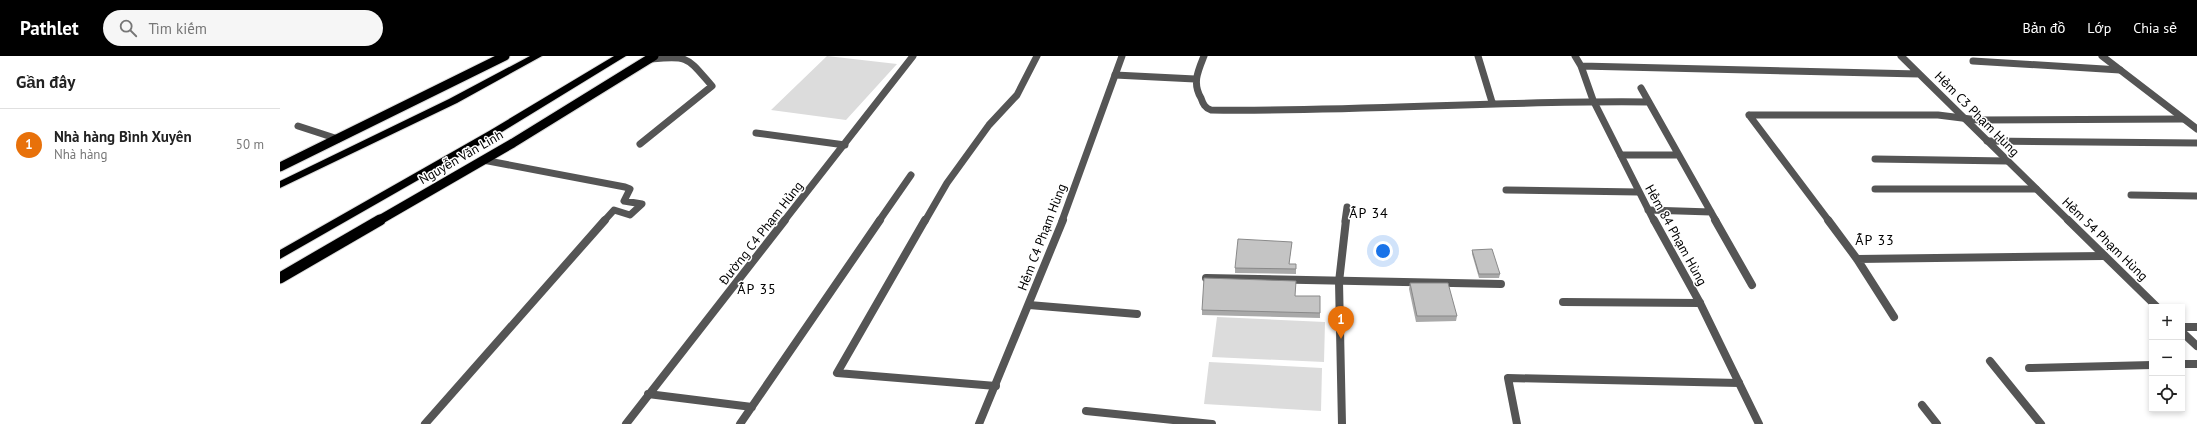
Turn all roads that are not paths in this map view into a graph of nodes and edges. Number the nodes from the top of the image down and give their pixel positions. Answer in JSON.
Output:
{"nodes":[{"id":1,"x":505,"y":56,"type":"edge"},
{"id":2,"x":537,"y":56,"type":"edge"},
{"id":3,"x":621,"y":56,"type":"edge"},
{"id":4,"x":913,"y":56,"type":"edge"},
{"id":5,"x":1036,"y":56,"type":"edge"},
{"id":6,"x":1122,"y":56,"type":"edge"},
{"id":7,"x":1204,"y":56,"type":"edge"},
{"id":8,"x":1478,"y":56,"type":"edge"},
{"id":9,"x":1575,"y":56,"type":"edge"},
{"id":10,"x":1901,"y":56,"type":"edge"},
{"id":11,"x":2102,"y":56,"type":"edge"},
{"id":12,"x":652,"y":58,"type":"edge"},
{"id":13,"x":1973,"y":61,"type":"dead end"},
{"id":14,"x":1581,"y":66,"type":"junction"},
{"id":15,"x":2120,"y":70,"type":"junction"},
{"id":16,"x":1919,"y":74,"type":"junction"},
{"id":17,"x":1115,"y":75,"type":"junction"},
{"id":18,"x":1195,"y":78,"type":"junction"},
{"id":19,"x":1641,"y":88,"type":"dead end"},
{"id":20,"x":1593,"y":100,"type":"junction"},
{"id":21,"x":1492,"y":102,"type":"junction"},
{"id":22,"x":1648,"y":102,"type":"junction"},
{"id":23,"x":1962,"y":117,"type":"junction"},
{"id":24,"x":2183,"y":119,"type":"junction"},
{"id":25,"x":298,"y":126,"type":"dead end"},
{"id":26,"x":2197,"y":129,"type":"edge"},
{"id":27,"x":756,"y":134,"type":"dead end"},
{"id":28,"x":338,"y":139,"type":"junction"},
{"id":29,"x":1987,"y":141,"type":"junction"},
{"id":30,"x":2197,"y":143,"type":"edge"},
{"id":31,"x":640,"y":144,"type":"dead end"},
{"id":32,"x":845,"y":145,"type":"junction"},
{"id":33,"x":1621,"y":155,"type":"junction"},
{"id":34,"x":1678,"y":155,"type":"junction"},
{"id":35,"x":1875,"y":159,"type":"dead end"},
{"id":36,"x":482,"y":160,"type":"junction"},
{"id":37,"x":2008,"y":161,"type":"junction"},
{"id":38,"x":280,"y":167,"type":"edge"},
{"id":39,"x":911,"y":175,"type":"dead end"},
{"id":40,"x":280,"y":185,"type":"edge"},
{"id":41,"x":1875,"y":189,"type":"dead end"},
{"id":42,"x":2036,"y":189,"type":"junction"},
{"id":43,"x":1506,"y":190,"type":"dead end"},
{"id":44,"x":1638,"y":192,"type":"junction"},
{"id":45,"x":2131,"y":195,"type":"dead end"},
{"id":46,"x":2197,"y":196,"type":"edge"},
{"id":47,"x":1347,"y":207,"type":"dead end"},
{"id":48,"x":1648,"y":210,"type":"junction"},
{"id":49,"x":1711,"y":212,"type":"junction"},
{"id":50,"x":280,"y":255,"type":"edge"},
{"id":51,"x":2104,"y":256,"type":"junction"},
{"id":52,"x":1857,"y":259,"type":"junction"},
{"id":53,"x":280,"y":278,"type":"edge"},
{"id":54,"x":1206,"y":278,"type":"edge"},
{"id":55,"x":1339,"y":282,"type":"junction"},
{"id":56,"x":1501,"y":284,"type":"dead end"},
{"id":57,"x":1752,"y":284,"type":"dead end"},
{"id":58,"x":1563,"y":302,"type":"dead end"},
{"id":59,"x":1700,"y":303,"type":"junction"},
{"id":60,"x":2154,"y":304,"type":"edge"},
{"id":61,"x":1029,"y":305,"type":"junction"},
{"id":62,"x":1137,"y":314,"type":"dead end"},
{"id":63,"x":1894,"y":317,"type":"dead end"},
{"id":64,"x":2185,"y":327,"type":"edge"},
{"id":65,"x":2197,"y":327,"type":"edge"},
{"id":66,"x":2185,"y":335,"type":"edge"},
{"id":67,"x":2197,"y":346,"type":"edge"},
{"id":68,"x":1990,"y":361,"type":"dead end"},
{"id":69,"x":2185,"y":364,"type":"edge"},
{"id":70,"x":2197,"y":364,"type":"edge"},
{"id":71,"x":2149,"y":365,"type":"edge"},
{"id":72,"x":2028,"y":368,"type":"dead end"},
{"id":73,"x":1739,"y":383,"type":"junction"},
{"id":74,"x":996,"y":386,"type":"junction"},
{"id":75,"x":648,"y":394,"type":"junction"},
{"id":76,"x":1922,"y":405,"type":"dead end"},
{"id":77,"x":752,"y":407,"type":"junction"},
{"id":78,"x":1086,"y":411,"type":"dead end"},
{"id":79,"x":425,"y":424,"type":"edge"},
{"id":80,"x":626,"y":424,"type":"edge"},
{"id":81,"x":740,"y":424,"type":"edge"},
{"id":82,"x":980,"y":424,"type":"edge"},
{"id":83,"x":1212,"y":424,"type":"edge"},
{"id":84,"x":1342,"y":424,"type":"edge"},
{"id":85,"x":1517,"y":424,"type":"edge"},
{"id":86,"x":1759,"y":424,"type":"edge"},
{"id":87,"x":1937,"y":424,"type":"edge"},
{"id":88,"x":2042,"y":424,"type":"edge"}],
"edges":[{"from":1,"to":28,"type":"main road"},
{"from":2,"to":40,"type":"highway"},
{"from":3,"to":50,"type":"highway","name":"Nguyễn Văn Linh"},
{"from":4,"to":32,"type":"street","name":"Đường C4 Phạm Hủng"},
{"from":5,"to":74,"type":"street"},
{"from":6,"to":17,"type":"street","name":"Hẻm C4 Phạm Hùng"},
{"from":7,"to":18,"type":"street"},
{"from":8,"to":21,"type":"street"},
{"from":9,"to":14,"type":"street","name":"Hẻm 84 Phạm Hùng"},
{"from":10,"to":16,"type":"street","name":"Hẻm C3 Phạm Hùng"},
{"from":11,"to":15,"type":"street"},
{"from":12,"to":31,"type":"street"},
{"from":12,"to":36,"type":"main road","name":"Nguyễn Văn Linh"},
{"from":13,"to":15,"type":"street"},
{"from":14,"to":16,"type":"street"},
{"from":14,"to":20,"type":"street","name":"Hẻm 84 Phạm Hùng"},
{"from":15,"to":24,"type":"street"},
{"from":16,"to":23,"type":"street","name":"Hẻm C3 Phạm Hùng"},
{"from":17,"to":18,"type":"street"},
{"from":17,"to":61,"type":"street","name":"Hẻm C4 Phạm Hùng"},
{"from":18,"to":21,"type":"street"},
{"from":19,"to":22,"type":"street"},
{"from":20,"to":21,"type":"street"},
{"from":20,"to":22,"type":"street"},
{"from":20,"to":33,"type":"street","name":"Hẻm 84 Phạm Hùng"},
{"from":22,"to":34,"type":"street"},
{"from":23,"to":24,"type":"street"},
{"from":23,"to":29,"type":"street","name":"Hẻm C3 Phạm Hùng"},
{"from":23,"to":52,"type":"street"},
{"from":24,"to":26,"type":"street"},
{"from":25,"to":28,"type":"street"},
{"from":27,"to":32,"type":"street"},
{"from":28,"to":38,"type":"main road"},
{"from":29,"to":30,"type":"street"},
{"from":29,"to":37,"type":"street","name":"Hẻm C3 Phạm Hùng"},
{"from":32,"to":75,"type":"street","name":"Đường C4 Phạm Hủng"},
{"from":33,"to":34,"type":"street"},
{"from":33,"to":44,"type":"street","name":"Hẻm 84 Phạm Hùng"},
{"from":34,"to":49,"type":"street"},
{"from":35,"to":37,"type":"street"},
{"from":36,"to":53,"type":"main road","name":"Nguyễn Văn Linh"},
{"from":36,"to":79,"type":"street"},
{"from":37,"to":42,"type":"street","name":"Hẻm C3 Phạm Hùng"},
{"from":39,"to":77,"type":"street"},
{"from":41,"to":42,"type":"street"},
{"from":42,"to":51,"type":"street","name":"Hẻm 54 Phạm Hùng"},
{"from":43,"to":44,"type":"street"},
{"from":44,"to":48,"type":"street","name":"Hẻm 84 Phạm Hùng"},
{"from":45,"to":46,"type":"street"},
{"from":47,"to":55,"type":"street"},
{"from":48,"to":49,"type":"street"},
{"from":48,"to":59,"type":"street","name":"Hẻm 84 Phạm Hùng"},
{"from":49,"to":57,"type":"street"},
{"from":51,"to":52,"type":"street"},
{"from":51,"to":60,"type":"street","name":"Hẻm 54 Phạm Hùng"},
{"from":52,"to":63,"type":"street"},
{"from":54,"to":55,"type":"street"},
{"from":55,"to":56,"type":"street"},
{"from":55,"to":84,"type":"street"},
{"from":58,"to":59,"type":"street"},
{"from":59,"to":73,"type":"street","name":"Hẻm 84 Phạm Hùng"},
{"from":61,"to":62,"type":"street"},
{"from":61,"to":74,"type":"street","name":"Hẻm C4 Phạm Hùng"},
{"from":64,"to":65,"type":"street"},
{"from":66,"to":67,"type":"street"},
{"from":68,"to":88,"type":"street"},
{"from":69,"to":70,"type":"street"},
{"from":71,"to":72,"type":"street"},
{"from":73,"to":85,"type":"street"},
{"from":73,"to":86,"type":"street","name":"Hẻm 84 Phạm Hùng"},
{"from":74,"to":82,"type":"street","name":"Hẻm C4 Phạm Hùng"},
{"from":75,"to":77,"type":"street"},
{"from":75,"to":80,"type":"street","name":"Đường C4 Phạm Hủng"},
{"from":76,"to":87,"type":"street"},
{"from":77,"to":81,"type":"street"},
{"from":78,"to":83,"type":"street"}]}
